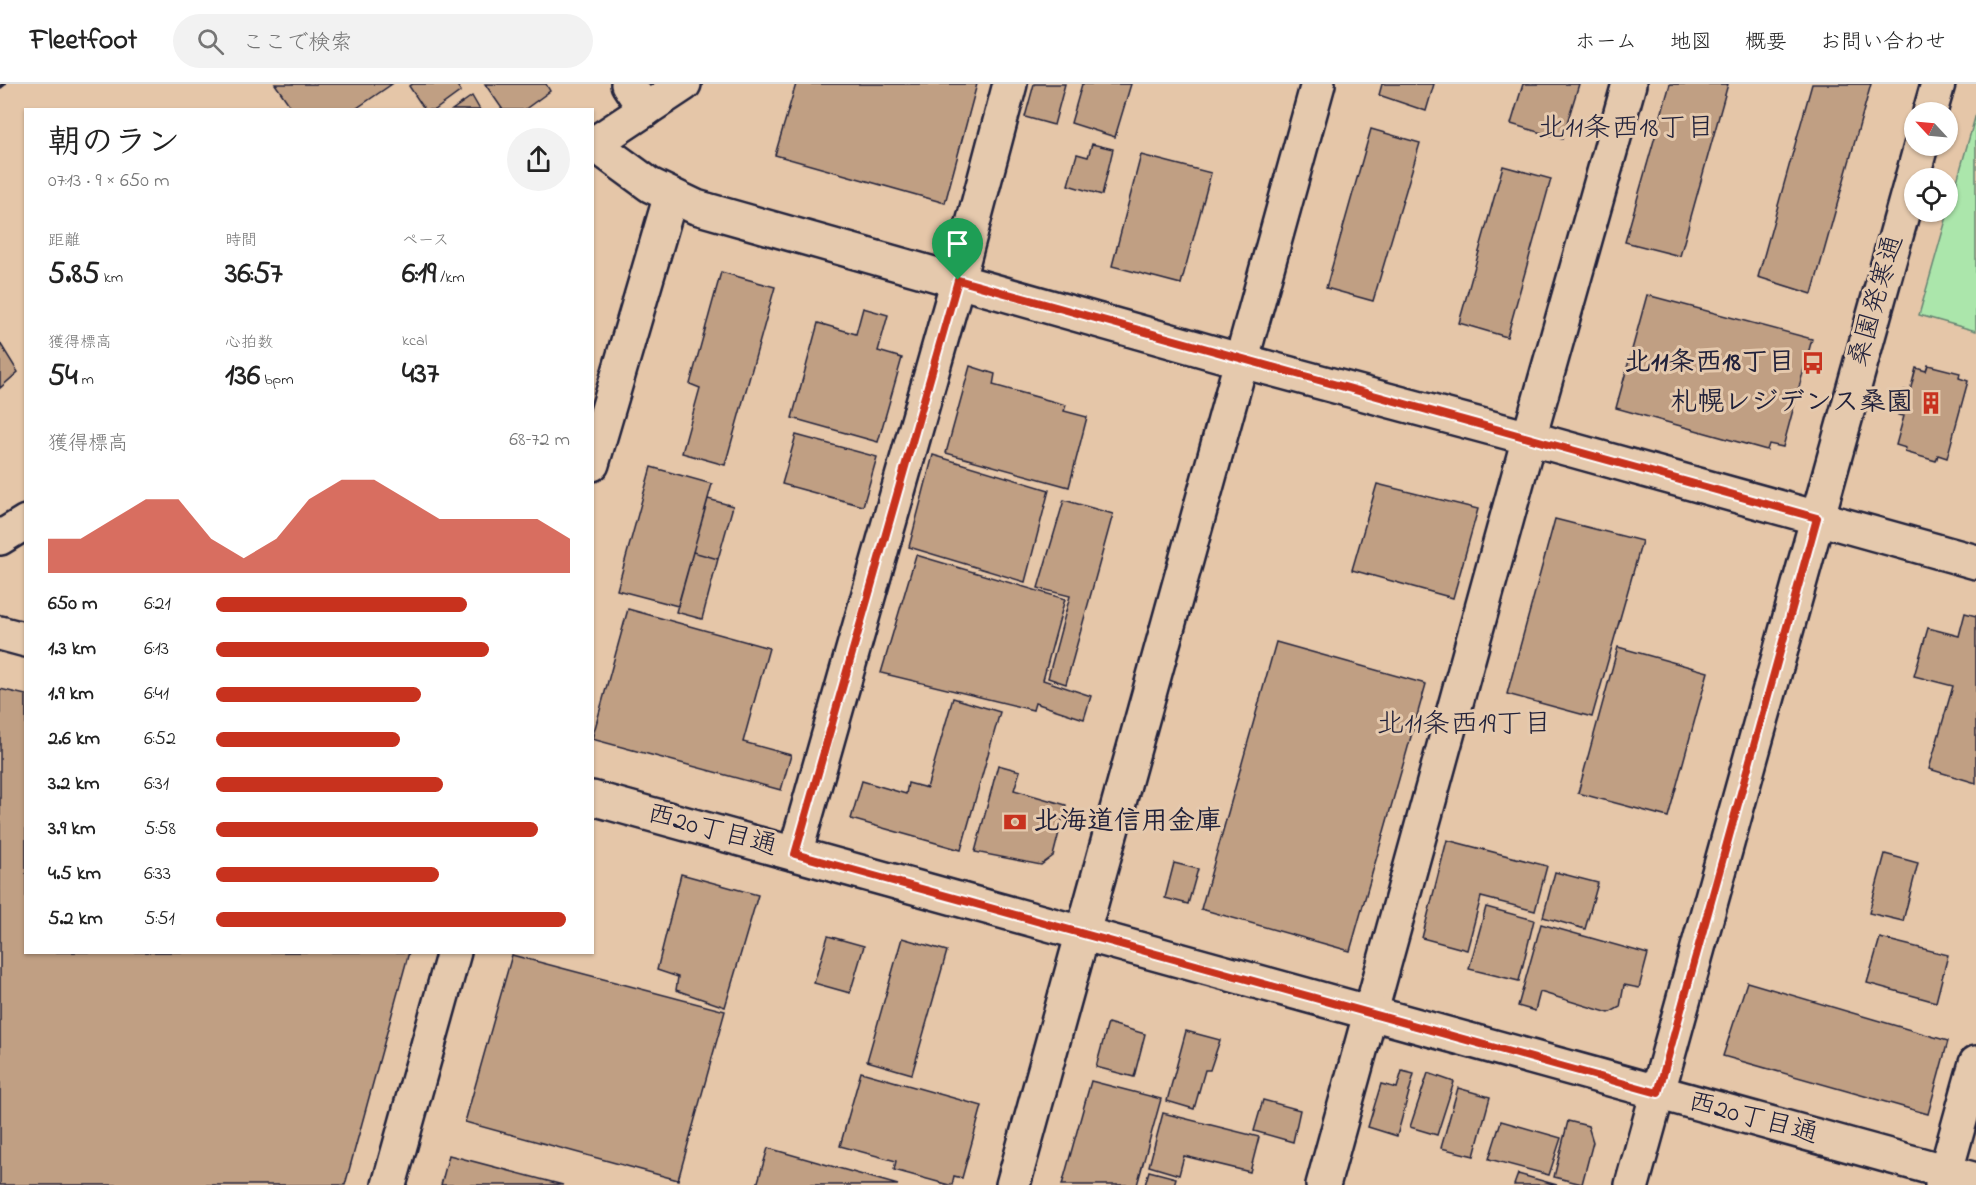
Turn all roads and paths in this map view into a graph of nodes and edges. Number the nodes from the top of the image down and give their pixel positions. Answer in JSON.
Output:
{"nodes":[{"id":1,"x":684,"y":84,"type":"edge"},
{"id":2,"x":1010,"y":84,"type":"edge"},
{"id":3,"x":1318,"y":84,"type":"edge"},
{"id":4,"x":1629,"y":84,"type":"edge"},
{"id":5,"x":1938,"y":84,"type":"edge"},
{"id":6,"x":637,"y":97,"type":"edge"},
{"id":7,"x":1933,"y":102,"type":"edge"},
{"id":8,"x":594,"y":143,"type":"edge"},
{"id":9,"x":594,"y":145,"type":"edge"},
{"id":10,"x":1918,"y":156,"type":"edge"},
{"id":11,"x":670,"y":195,"type":"junction"},
{"id":12,"x":958,"y":280,"type":"junction"},
{"id":13,"x":1242,"y":361,"type":"junction"},
{"id":14,"x":1529,"y":438,"type":"junction"},
{"id":15,"x":594,"y":457,"type":"edge"},
{"id":16,"x":1817,"y":518,"type":"junction"},
{"id":17,"x":24,"y":523,"type":"edge"},
{"id":18,"x":0,"y":538,"type":"edge"},
{"id":19,"x":1976,"y":562,"type":"edge"},
{"id":20,"x":0,"y":633,"type":"edge"},
{"id":21,"x":24,"y":639,"type":"edge"},
{"id":22,"x":594,"y":799,"type":"edge"},
{"id":23,"x":795,"y":854,"type":"junction"},
{"id":24,"x":1083,"y":933,"type":"junction"},
{"id":25,"x":453,"y":954,"type":"edge"},
{"id":26,"x":1371,"y":1013,"type":"junction"},
{"id":27,"x":1976,"y":1063,"type":"edge"},
{"id":28,"x":1658,"y":1093,"type":"junction"},
{"id":29,"x":1955,"y":1179,"type":"edge"},
{"id":30,"x":389,"y":1185,"type":"edge"},
{"id":31,"x":1013,"y":1185,"type":"edge"},
{"id":32,"x":1323,"y":1185,"type":"edge"},
{"id":33,"x":1632,"y":1185,"type":"edge"}],
"edges":[{"from":1,"to":6,"type":"street"},
{"from":2,"to":12,"type":"street"},
{"from":3,"to":13,"type":"street"},
{"from":4,"to":14,"type":"street"},
{"from":5,"to":7,"type":"street"},
{"from":6,"to":8,"type":"street"},
{"from":9,"to":11,"type":"street"},
{"from":10,"to":16,"type":"street","name":"桑園発寒通"},
{"from":11,"to":12,"type":"street"},
{"from":11,"to":15,"type":"street"},
{"from":12,"to":13,"type":"street"},
{"from":12,"to":23,"type":"street"},
{"from":13,"to":14,"type":"street"},
{"from":13,"to":24,"type":"street"},
{"from":14,"to":16,"type":"street"},
{"from":14,"to":26,"type":"street"},
{"from":16,"to":19,"type":"street"},
{"from":16,"to":28,"type":"street","name":"桑園発寒通"},
{"from":17,"to":18,"type":"street"},
{"from":20,"to":21,"type":"street"},
{"from":22,"to":23,"type":"street","name":"西20丁目通"},
{"from":23,"to":24,"type":"street","name":"西20丁目通"},
{"from":24,"to":26,"type":"street","name":"西20丁目通"},
{"from":24,"to":31,"type":"street"},
{"from":25,"to":30,"type":"street"},
{"from":26,"to":28,"type":"street","name":"西20丁目通"},
{"from":26,"to":32,"type":"street"},
{"from":27,"to":29,"type":"street"},
{"from":28,"to":29,"type":"street","name":"西20丁目通"},
{"from":28,"to":33,"type":"street","name":"桑園発寒通"}]}
